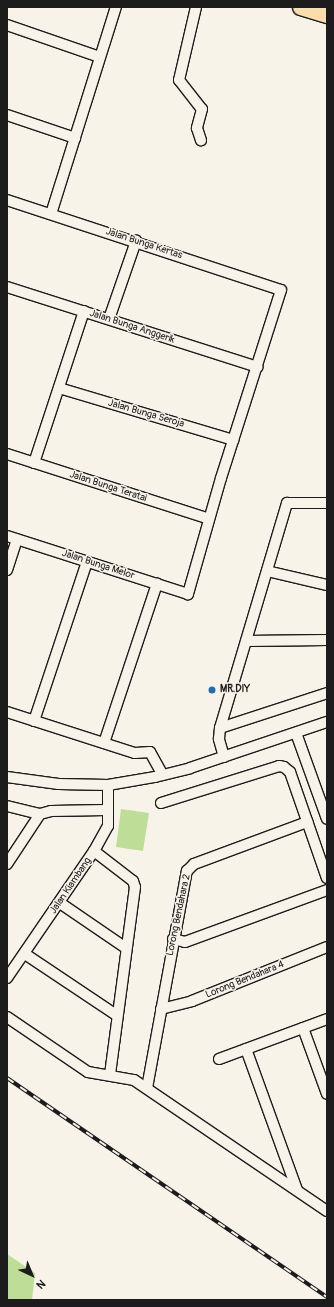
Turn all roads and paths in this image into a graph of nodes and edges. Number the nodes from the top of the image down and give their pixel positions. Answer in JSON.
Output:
{"nodes":[{"id":1,"x":116,"y":7,"type":"edge"},
{"id":2,"x":196,"y":7,"type":"edge"},
{"id":3,"x":300,"y":7,"type":"edge"},
{"id":4,"x":327,"y":15,"type":"edge"},
{"id":5,"x":7,"y":25,"type":"edge"},
{"id":6,"x":100,"y":57,"type":"junction"},
{"id":7,"x":7,"y":116,"type":"edge"},
{"id":8,"x":75,"y":138,"type":"junction"},
{"id":9,"x":202,"y":140,"type":"dead end"},
{"id":10,"x":7,"y":200,"type":"edge"},
{"id":11,"x":51,"y":214,"type":"junction"},
{"id":12,"x":136,"y":241,"type":"junction"},
{"id":13,"x":7,"y":287,"type":"edge"},
{"id":14,"x":84,"y":311,"type":"junction"},
{"id":15,"x":109,"y":319,"type":"junction"},
{"id":16,"x":258,"y":367,"type":"junction"},
{"id":17,"x":59,"y":388,"type":"junction"},
{"id":18,"x":233,"y":440,"type":"junction"},
{"id":19,"x":7,"y":454,"type":"edge"},
{"id":20,"x":34,"y":463,"type":"junction"},
{"id":21,"x":327,"y":503,"type":"edge"},
{"id":22,"x":209,"y":519,"type":"junction"},
{"id":23,"x":7,"y":536,"type":"edge"},
{"id":24,"x":17,"y":540,"type":"junction"},
{"id":25,"x":87,"y":562,"type":"junction"},
{"id":26,"x":7,"y":570,"type":"edge"},
{"id":27,"x":267,"y":571,"type":"junction"},
{"id":28,"x":157,"y":584,"type":"junction"},
{"id":29,"x":327,"y":585,"type":"edge"},
{"id":30,"x":327,"y":640,"type":"edge"},
{"id":31,"x":246,"y":641,"type":"junction"},
{"id":32,"x":327,"y":693,"type":"edge"},
{"id":33,"x":7,"y":712,"type":"edge"},
{"id":34,"x":34,"y":721,"type":"junction"},
{"id":35,"x":327,"y":722,"type":"edge"},
{"id":36,"x":220,"y":728,"type":"junction"},
{"id":37,"x":296,"y":733,"type":"junction"},
{"id":38,"x":104,"y":743,"type":"junction"},
{"id":39,"x":224,"y":757,"type":"junction"},
{"id":40,"x":163,"y":775,"type":"junction"},
{"id":41,"x":7,"y":777,"type":"edge"},
{"id":42,"x":108,"y":785,"type":"junction"},
{"id":43,"x":162,"y":803,"type":"dead end"},
{"id":44,"x":7,"y":806,"type":"edge"},
{"id":45,"x":106,"y":810,"type":"junction"},
{"id":46,"x":40,"y":814,"type":"junction"},
{"id":47,"x":327,"y":819,"type":"edge"},
{"id":48,"x":307,"y":822,"type":"junction"},
{"id":49,"x":94,"y":851,"type":"junction"},
{"id":50,"x":7,"y":864,"type":"edge"},
{"id":51,"x":327,"y":878,"type":"edge"},
{"id":52,"x":327,"y":890,"type":"edge"},
{"id":53,"x":60,"y":903,"type":"junction"},
{"id":54,"x":173,"y":940,"type":"junction"},
{"id":55,"x":327,"y":947,"type":"edge"},
{"id":56,"x":126,"y":948,"type":"junction"},
{"id":57,"x":25,"y":954,"type":"junction"},
{"id":58,"x":7,"y":978,"type":"edge"},
{"id":59,"x":161,"y":1009,"type":"junction"},
{"id":60,"x":116,"y":1016,"type":"junction"},
{"id":61,"x":7,"y":1017,"type":"edge"},
{"id":62,"x":327,"y":1019,"type":"edge"},
{"id":63,"x":303,"y":1028,"type":"junction"},
{"id":64,"x":246,"y":1049,"type":"junction"},
{"id":65,"x":219,"y":1059,"type":"dead end"},
{"id":66,"x":110,"y":1075,"type":"junction"},
{"id":67,"x":147,"y":1088,"type":"junction"},
{"id":68,"x":327,"y":1094,"type":"edge"},
{"id":69,"x":297,"y":1190,"type":"junction"},
{"id":70,"x":327,"y":1211,"type":"edge"}],
"edges":[{"from":1,"to":6,"type":"street"},
{"from":2,"to":9,"type":"street"},
{"from":3,"to":4,"type":"highway"},
{"from":5,"to":6,"type":"street"},
{"from":6,"to":8,"type":"street"},
{"from":7,"to":8,"type":"street"},
{"from":8,"to":11,"type":"street"},
{"from":10,"to":11,"type":"street","name":"Jalan Bunga Kertas"},
{"from":11,"to":12,"type":"street","name":"Jalan Bunga Kertas"},
{"from":12,"to":15,"type":"street"},
{"from":12,"to":16,"type":"street","name":"Jalan Bunga Kertas"},
{"from":13,"to":14,"type":"street","name":"Jalan Bunga Anggerik"},
{"from":14,"to":15,"type":"street","name":"Jalan Bunga Anggerik"},
{"from":14,"to":17,"type":"street"},
{"from":15,"to":16,"type":"street","name":"Jalan Bunga Anggerik"},
{"from":16,"to":18,"type":"street"},
{"from":17,"to":18,"type":"street","name":"Jalan Bunga Seroja"},
{"from":17,"to":20,"type":"street"},
{"from":18,"to":22,"type":"street"},
{"from":19,"to":20,"type":"street","name":"Jalan Bunga Teratai"},
{"from":20,"to":22,"type":"street","name":"Jalan Bunga Teratai"},
{"from":21,"to":27,"type":"street"},
{"from":22,"to":28,"type":"street","name":"Jalan Bunga Melor"},
{"from":23,"to":24,"type":"street","name":"Jalan Bunga Melor"},
{"from":24,"to":25,"type":"street","name":"Jalan Bunga Melor"},
{"from":24,"to":26,"type":"street"},
{"from":25,"to":28,"type":"street","name":"Jalan Bunga Melor"},
{"from":25,"to":34,"type":"street"},
{"from":27,"to":29,"type":"street"},
{"from":27,"to":31,"type":"street"},
{"from":28,"to":38,"type":"street"},
{"from":30,"to":31,"type":"street"},
{"from":31,"to":36,"type":"street"},
{"from":32,"to":36,"type":"street"},
{"from":33,"to":34,"type":"street"},
{"from":34,"to":38,"type":"street"},
{"from":35,"to":37,"type":"street"},
{"from":36,"to":39,"type":"street"},
{"from":37,"to":39,"type":"street"},
{"from":37,"to":47,"type":"street"},
{"from":38,"to":40,"type":"street"},
{"from":39,"to":40,"type":"street"},
{"from":40,"to":42,"type":"street"},
{"from":41,"to":42,"type":"street"},
{"from":42,"to":45,"type":"street","name":"Jalan Kiambang"},
{"from":43,"to":48,"type":"street"},
{"from":44,"to":46,"type":"street"},
{"from":45,"to":46,"type":"street"},
{"from":45,"to":49,"type":"street","name":"Jalan Kiambang"},
{"from":46,"to":50,"type":"street"},
{"from":48,"to":51,"type":"street"},
{"from":48,"to":54,"type":"street","name":"Lorong Bendahara 2"},
{"from":49,"to":53,"type":"street","name":"Jalan Kiambang"},
{"from":49,"to":56,"type":"street"},
{"from":52,"to":54,"type":"street"},
{"from":53,"to":56,"type":"street"},
{"from":53,"to":57,"type":"street","name":"Jalan Kiambang"},
{"from":54,"to":59,"type":"street","name":"Lorong Bendahara 2"},
{"from":55,"to":59,"type":"street","name":"Lorong Bendahara 4"},
{"from":56,"to":60,"type":"street"},
{"from":57,"to":58,"type":"street","name":"Jalan Kiambang"},
{"from":57,"to":60,"type":"street"},
{"from":59,"to":67,"type":"street","name":"Lorong Bendahara 2"},
{"from":60,"to":66,"type":"street"},
{"from":61,"to":66,"type":"street"},
{"from":62,"to":63,"type":"street"},
{"from":63,"to":64,"type":"street"},
{"from":63,"to":68,"type":"street"},
{"from":64,"to":65,"type":"street"},
{"from":64,"to":69,"type":"street"},
{"from":66,"to":67,"type":"street"},
{"from":67,"to":69,"type":"street"},
{"from":69,"to":70,"type":"street"}]}
